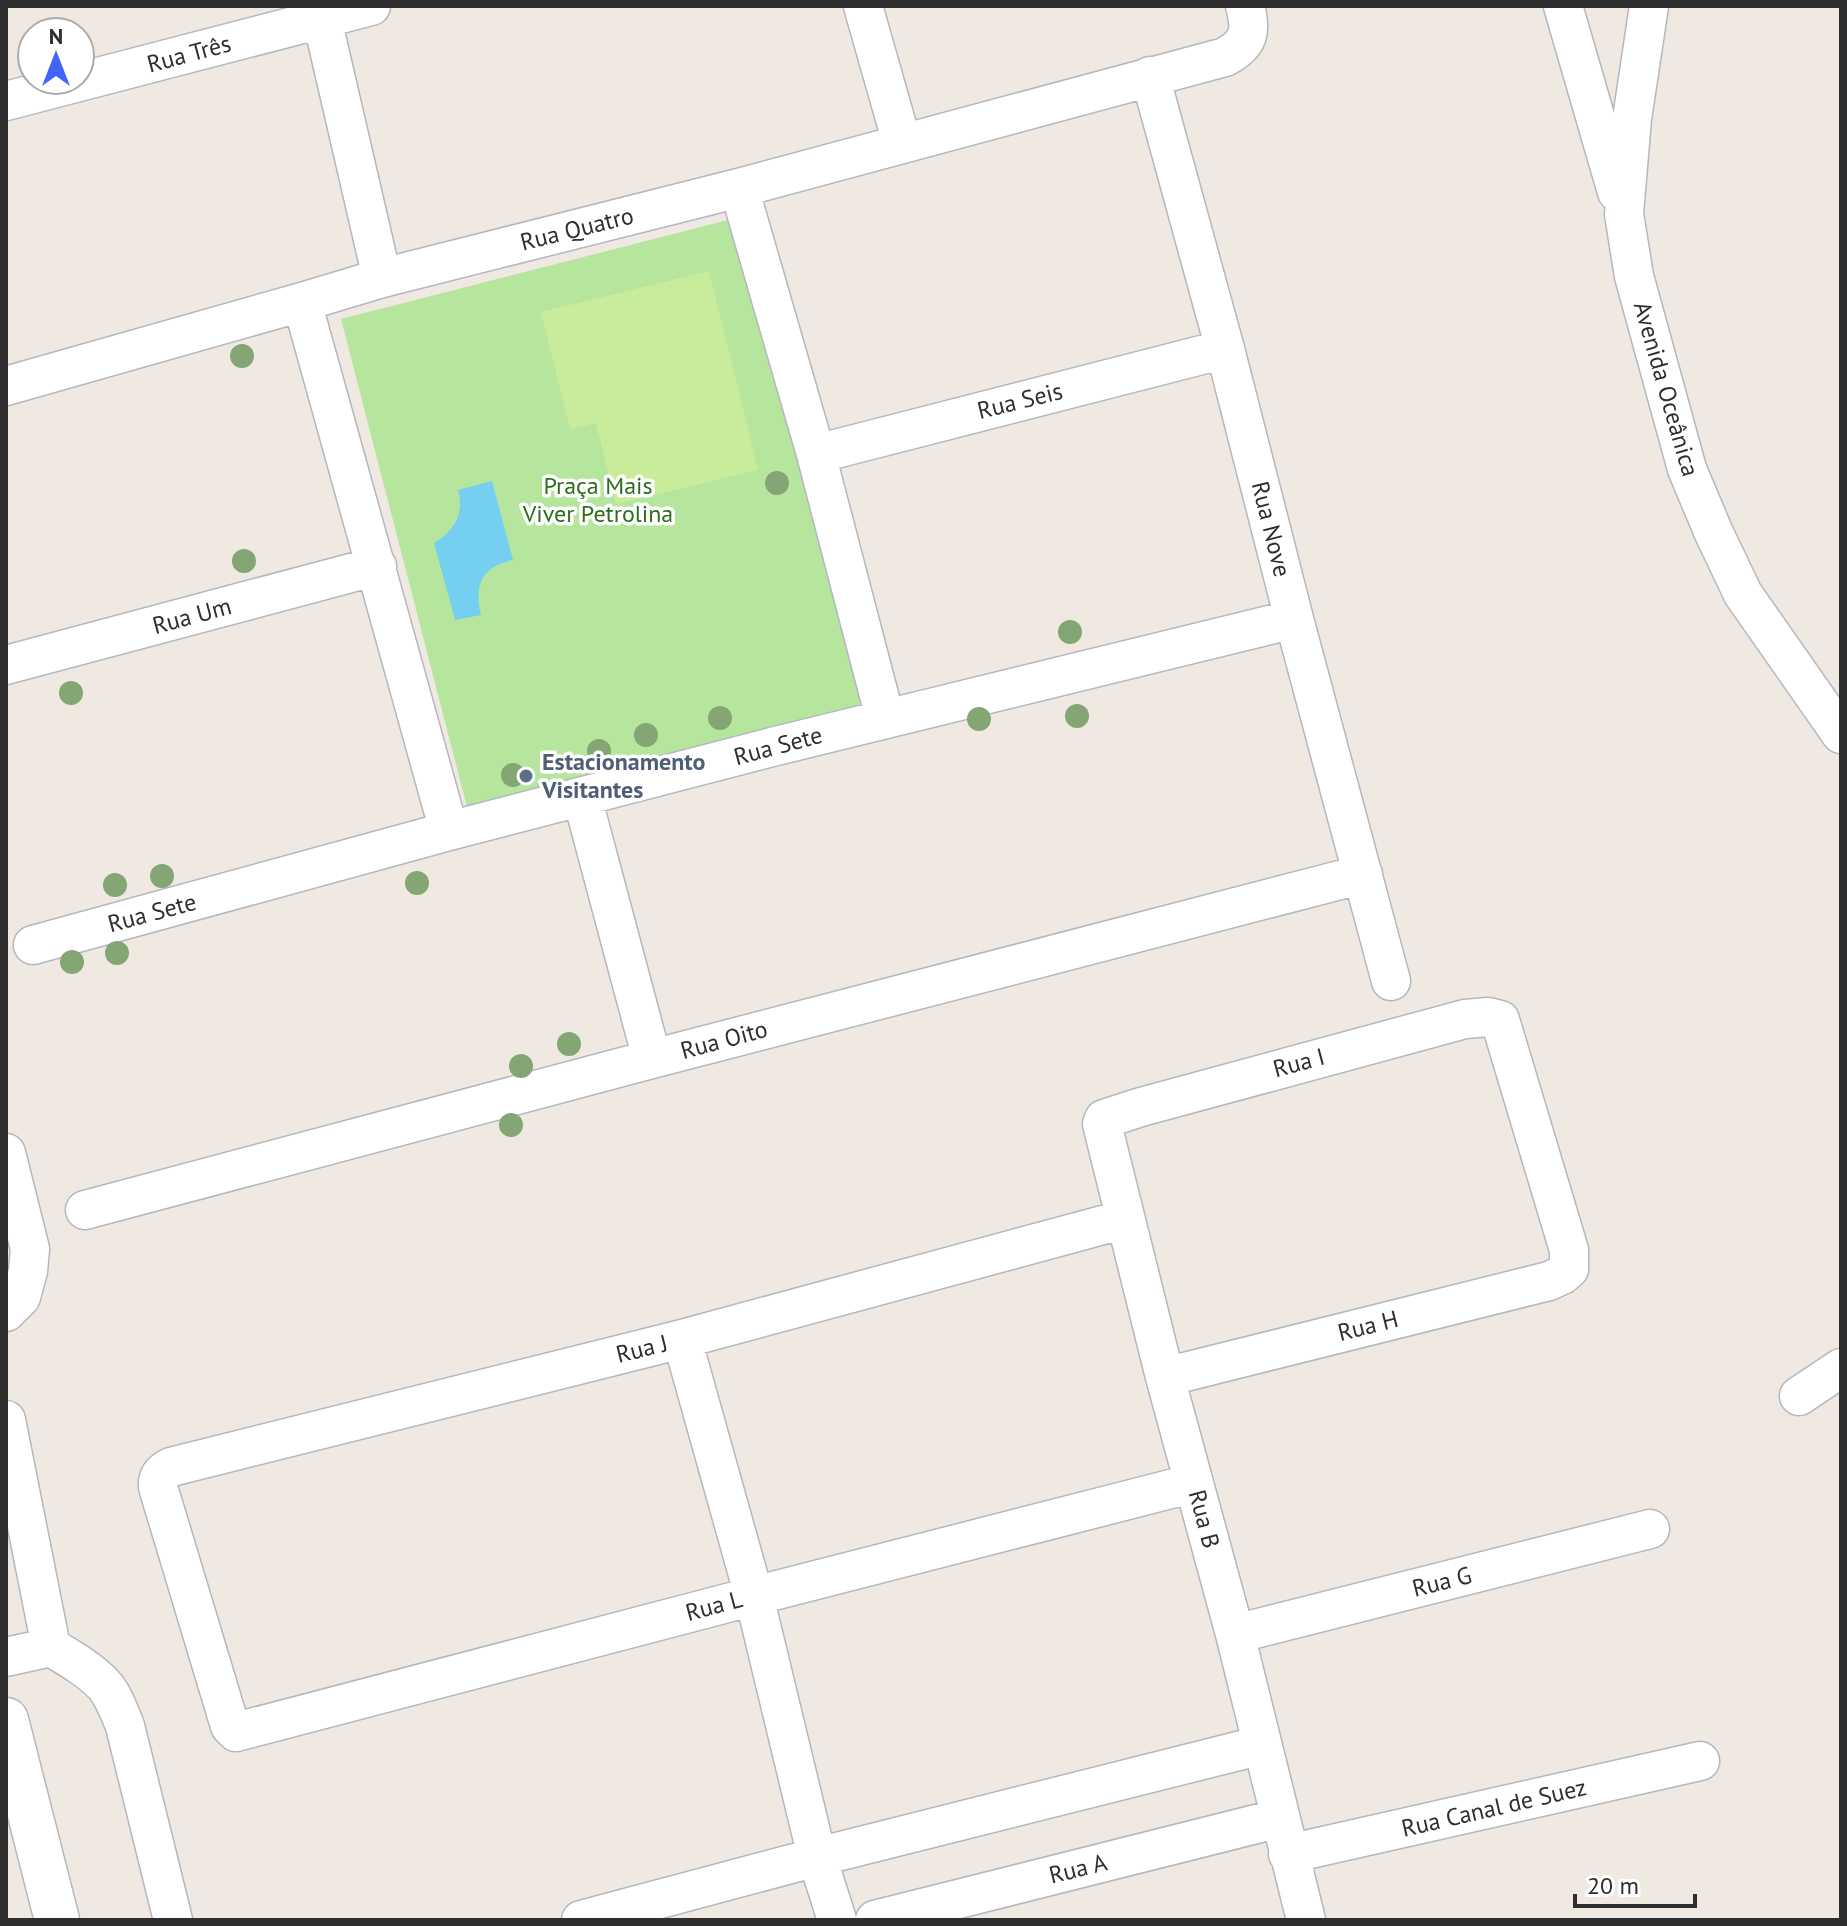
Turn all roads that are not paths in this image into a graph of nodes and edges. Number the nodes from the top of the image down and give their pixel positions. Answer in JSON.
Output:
{"nodes":[{"id":1,"x":371,"y":6,"type":"edge"},
{"id":2,"x":863,"y":6,"type":"edge"},
{"id":3,"x":1245,"y":6,"type":"edge"},
{"id":4,"x":1563,"y":6,"type":"edge"},
{"id":5,"x":1649,"y":6,"type":"edge"},
{"id":6,"x":322,"y":19,"type":"junction"},
{"id":7,"x":1150,"y":76,"type":"junction"},
{"id":8,"x":6,"y":101,"type":"edge"},
{"id":9,"x":902,"y":143,"type":"junction"},
{"id":10,"x":739,"y":188,"type":"junction"},
{"id":11,"x":1624,"y":214,"type":"junction"},
{"id":12,"x":382,"y":278,"type":"junction"},
{"id":13,"x":302,"y":302,"type":"junction"},
{"id":14,"x":1225,"y":349,"type":"junction"},
{"id":15,"x":6,"y":386,"type":"edge"},
{"id":16,"x":816,"y":454,"type":"junction"},
{"id":17,"x":377,"y":566,"type":"junction"},
{"id":18,"x":1294,"y":619,"type":"junction"},
{"id":19,"x":6,"y":665,"type":"edge"},
{"id":20,"x":885,"y":718,"type":"junction"},
{"id":21,"x":1841,"y":734,"type":"edge"},
{"id":22,"x":582,"y":797,"type":"junction"},
{"id":23,"x":449,"y":831,"type":"junction"},
{"id":24,"x":1363,"y":874,"type":"junction"},
{"id":25,"x":33,"y":945,"type":"dead end"},
{"id":26,"x":1391,"y":981,"type":"dead end"},
{"id":27,"x":652,"y":1059,"type":"junction"},
{"id":28,"x":1104,"y":1119,"type":"joint"},
{"id":29,"x":6,"y":1153,"type":"edge"},
{"id":30,"x":85,"y":1210,"type":"dead end"},
{"id":31,"x":1125,"y":1219,"type":"junction"},
{"id":32,"x":1569,"y":1269,"type":"joint"},
{"id":33,"x":6,"y":1312,"type":"edge"},
{"id":34,"x":682,"y":1339,"type":"junction"},
{"id":35,"x":1841,"y":1368,"type":"edge"},
{"id":36,"x":1165,"y":1377,"type":"junction"},
{"id":37,"x":1799,"y":1396,"type":"dead end"},
{"id":38,"x":6,"y":1420,"type":"edge"},
{"id":39,"x":1194,"y":1483,"type":"junction"},
{"id":40,"x":1650,"y":1529,"type":"dead end"},
{"id":41,"x":754,"y":1596,"type":"junction"},
{"id":42,"x":1235,"y":1634,"type":"junction"},
{"id":43,"x":51,"y":1647,"type":"junction"},
{"id":44,"x":6,"y":1657,"type":"edge"},
{"id":45,"x":6,"y":1720,"type":"edge"},
{"id":46,"x":234,"y":1731,"type":"joint"},
{"id":47,"x":1262,"y":1745,"type":"junction"},
{"id":48,"x":1700,"y":1761,"type":"dead end"},
{"id":49,"x":1284,"y":1836,"type":"junction"},
{"id":50,"x":817,"y":1857,"type":"junction"},
{"id":51,"x":57,"y":1920,"type":"edge"},
{"id":52,"x":173,"y":1920,"type":"edge"},
{"id":53,"x":581,"y":1920,"type":"edge"},
{"id":54,"x":837,"y":1920,"type":"edge"},
{"id":55,"x":875,"y":1920,"type":"edge"},
{"id":56,"x":1306,"y":1920,"type":"edge"}],
"edges":[{"from":1,"to":6,"type":"street","name":"Rua Três"},
{"from":2,"to":9,"type":"street"},
{"from":3,"to":7,"type":"street","name":"Rua Quatro"},
{"from":4,"to":11,"type":"street"},
{"from":5,"to":11,"type":"street","name":"Avenida Oceânica"},
{"from":6,"to":8,"type":"street","name":"Rua Três"},
{"from":6,"to":12,"type":"street"},
{"from":7,"to":9,"type":"street","name":"Rua Quatro"},
{"from":7,"to":14,"type":"street","name":"Rua Nove"},
{"from":9,"to":10,"type":"street","name":"Rua Quatro"},
{"from":10,"to":12,"type":"street","name":"Rua Quatro"},
{"from":10,"to":16,"type":"street"},
{"from":11,"to":21,"type":"street","name":"Avenida Oceânica"},
{"from":12,"to":13,"type":"street","name":"Rua Quatro"},
{"from":13,"to":15,"type":"street","name":"Rua Quatro"},
{"from":13,"to":17,"type":"street"},
{"from":14,"to":16,"type":"street","name":"Rua Seis"},
{"from":14,"to":18,"type":"street","name":"Rua Nove"},
{"from":16,"to":20,"type":"street"},
{"from":17,"to":19,"type":"street","name":"Rua Um"},
{"from":17,"to":23,"type":"street"},
{"from":18,"to":20,"type":"street","name":"Rua Sete"},
{"from":18,"to":24,"type":"street","name":"Rua Nove"},
{"from":20,"to":22,"type":"street","name":"Rua Sete"},
{"from":22,"to":23,"type":"street","name":"Rua Sete"},
{"from":22,"to":27,"type":"street"},
{"from":23,"to":25,"type":"street","name":"Rua Sete"},
{"from":24,"to":26,"type":"street","name":"Rua Nove"},
{"from":24,"to":27,"type":"street","name":"Rua Oito"},
{"from":27,"to":30,"type":"street","name":"Rua Oito"},
{"from":28,"to":31,"type":"street","name":"Rua B"},
{"from":28,"to":32,"type":"street","name":"Rua I"},
{"from":29,"to":33,"type":"street"},
{"from":31,"to":34,"type":"street","name":"Rua J"},
{"from":31,"to":36,"type":"street","name":"Rua B"},
{"from":32,"to":36,"type":"street","name":"Rua H"},
{"from":34,"to":41,"type":"street"},
{"from":34,"to":46,"type":"street","name":"Rua J"},
{"from":35,"to":37,"type":"street"},
{"from":36,"to":39,"type":"street","name":"Rua B"},
{"from":38,"to":43,"type":"street"},
{"from":39,"to":41,"type":"street","name":"Rua L"},
{"from":39,"to":42,"type":"street","name":"Rua B"},
{"from":40,"to":42,"type":"street","name":"Rua G"},
{"from":41,"to":46,"type":"street","name":"Rua L"},
{"from":41,"to":50,"type":"street"},
{"from":42,"to":47,"type":"street","name":"Rua B"},
{"from":43,"to":44,"type":"street"},
{"from":43,"to":52,"type":"street"},
{"from":45,"to":51,"type":"main road"},
{"from":47,"to":49,"type":"street","name":"Rua B"},
{"from":47,"to":50,"type":"street"},
{"from":48,"to":49,"type":"street","name":"Rua Canal de Suez"},
{"from":49,"to":55,"type":"street","name":"Rua A"},
{"from":49,"to":56,"type":"street","name":"Rua B"},
{"from":50,"to":53,"type":"street"},
{"from":50,"to":54,"type":"street"}]}
